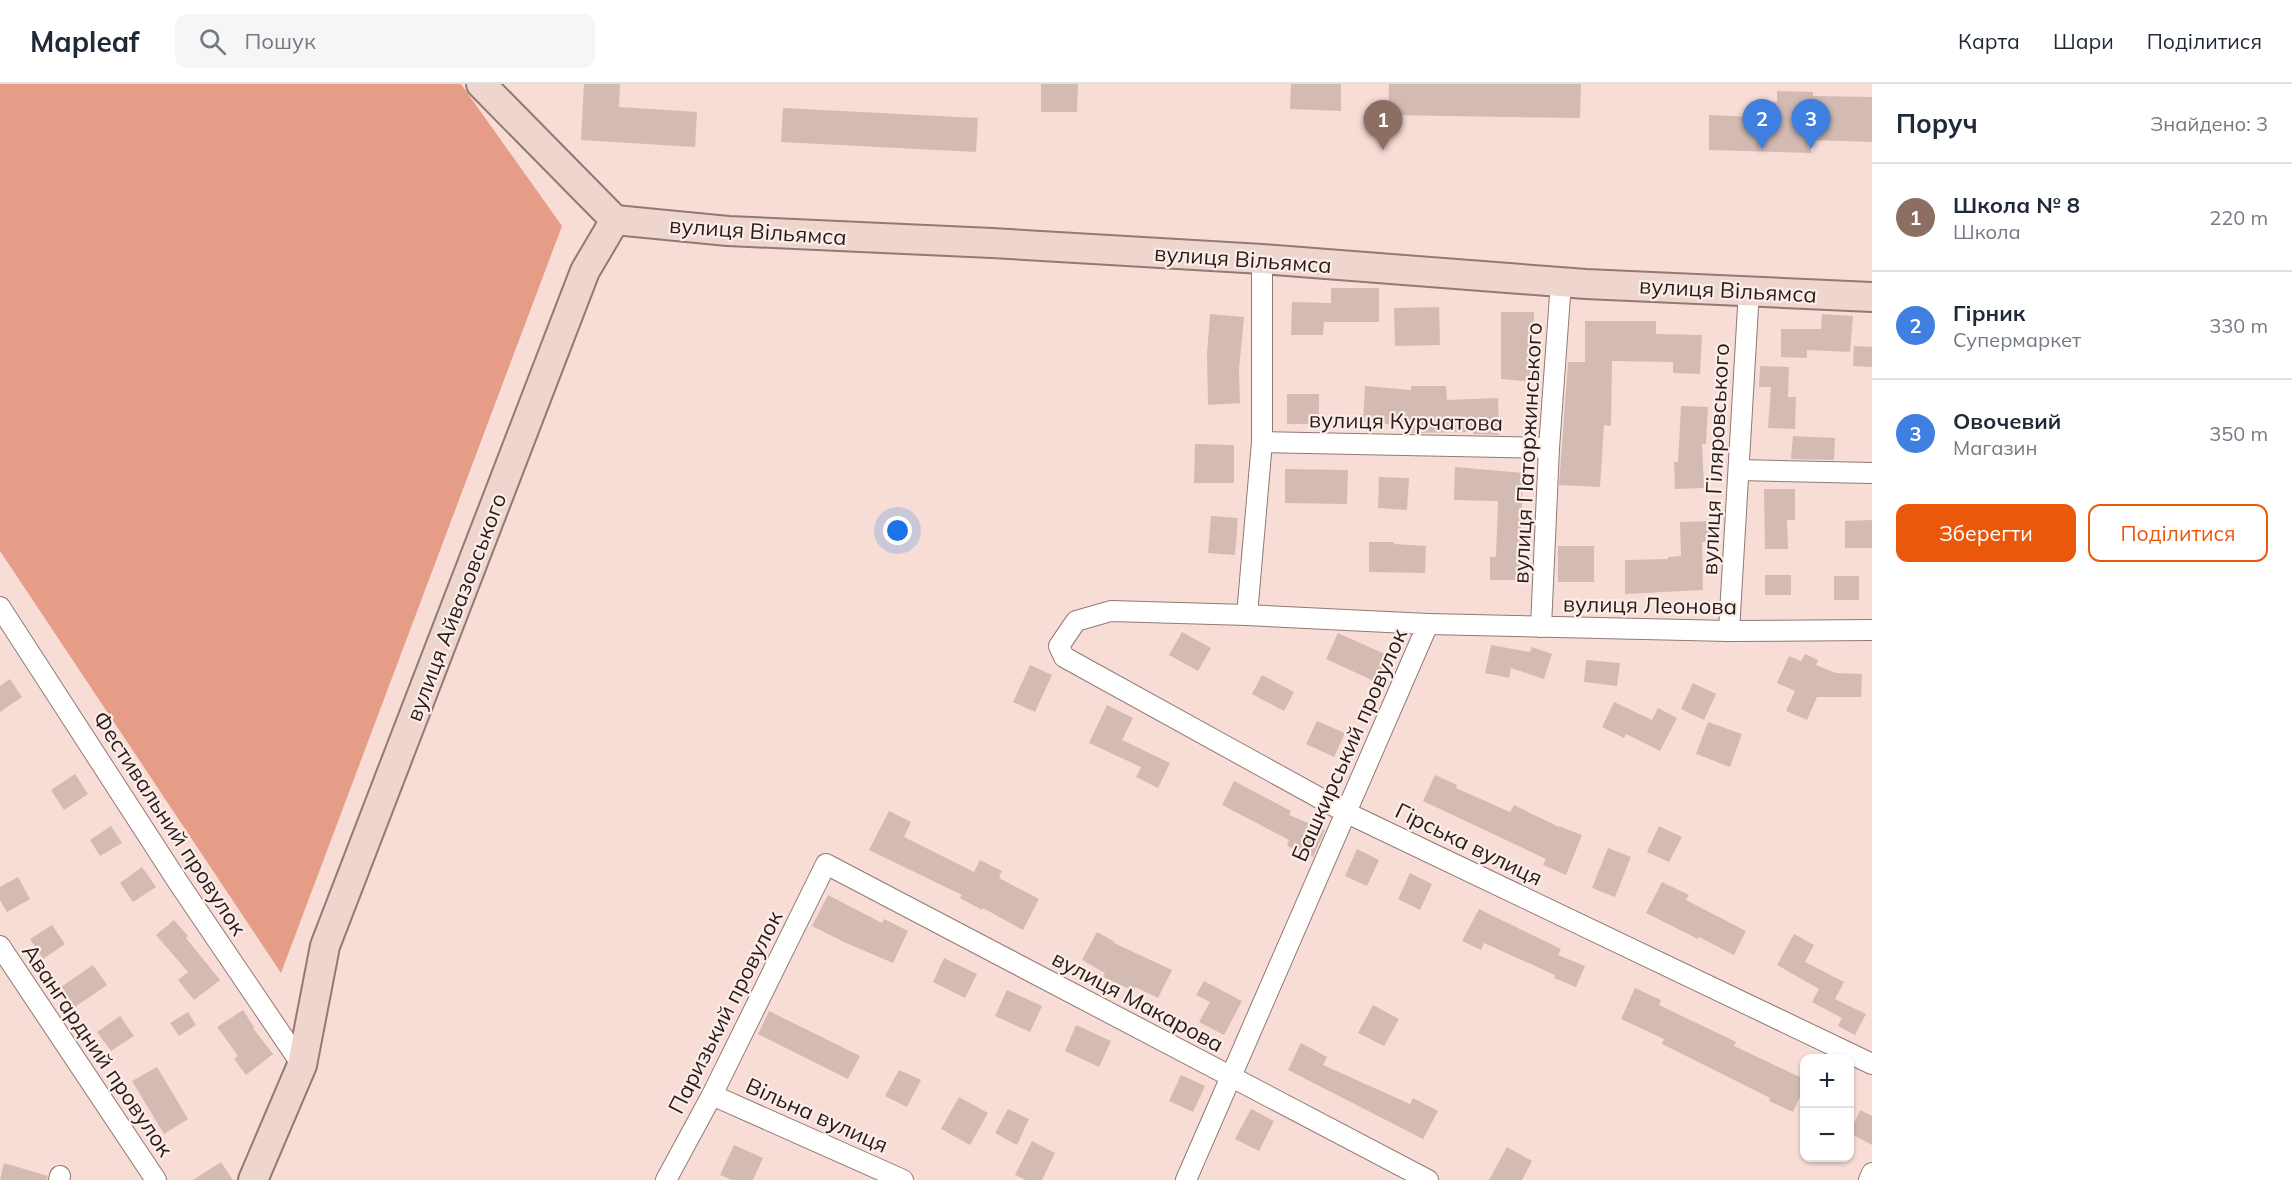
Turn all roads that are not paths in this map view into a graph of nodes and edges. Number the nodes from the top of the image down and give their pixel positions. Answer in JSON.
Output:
{"nodes":[{"id":1,"x":481,"y":84,"type":"edge"},
{"id":2,"x":615,"y":220,"type":"junction"},
{"id":3,"x":1262,"y":259,"type":"junction"},
{"id":4,"x":1561,"y":282,"type":"junction"},
{"id":5,"x":1749,"y":290,"type":"junction"},
{"id":6,"x":1872,"y":297,"type":"edge"},
{"id":7,"x":1262,"y":442,"type":"junction"},
{"id":8,"x":1549,"y":448,"type":"junction"},
{"id":9,"x":1739,"y":470,"type":"junction"},
{"id":10,"x":1872,"y":473,"type":"edge"},
{"id":11,"x":0,"y":606,"type":"edge"},
{"id":12,"x":1247,"y":615,"type":"junction"},
{"id":13,"x":1428,"y":624,"type":"junction"},
{"id":14,"x":1541,"y":627,"type":"junction"},
{"id":15,"x":1872,"y":630,"type":"edge"},
{"id":16,"x":1729,"y":631,"type":"junction"},
{"id":17,"x":1059,"y":646,"type":"joint"},
{"id":18,"x":1345,"y":812,"type":"junction"},
{"id":19,"x":826,"y":864,"type":"joint"},
{"id":20,"x":0,"y":946,"type":"edge"},
{"id":21,"x":1872,"y":1064,"type":"edge"},
{"id":22,"x":302,"y":1065,"type":"junction"},
{"id":23,"x":1231,"y":1077,"type":"junction"},
{"id":24,"x":712,"y":1095,"type":"junction"},
{"id":25,"x":1872,"y":1173,"type":"edge"},
{"id":26,"x":156,"y":1180,"type":"edge"},
{"id":27,"x":253,"y":1180,"type":"edge"},
{"id":28,"x":666,"y":1180,"type":"edge"},
{"id":29,"x":903,"y":1180,"type":"edge"},
{"id":30,"x":1186,"y":1180,"type":"edge"},
{"id":31,"x":1428,"y":1180,"type":"edge"},
{"id":32,"x":1869,"y":1180,"type":"edge"}],
"edges":[{"from":1,"to":2,"type":"street"},
{"from":2,"to":3,"type":"street","name":"вулиця Вільямса"},
{"from":2,"to":22,"type":"street","name":"вулиця Айвазовського"},
{"from":3,"to":4,"type":"street","name":"вулиця Вільямса"},
{"from":3,"to":7,"type":"street"},
{"from":4,"to":5,"type":"street","name":"вулиця Вільямса"},
{"from":4,"to":8,"type":"street","name":"вулиця Паторжинського"},
{"from":5,"to":6,"type":"street","name":"вулиця Вільямса"},
{"from":5,"to":9,"type":"street","name":"вулиця Гіляровського"},
{"from":7,"to":8,"type":"street","name":"вулиця Курчатова"},
{"from":7,"to":12,"type":"street"},
{"from":8,"to":14,"type":"street","name":"вулиця Паторжинського"},
{"from":9,"to":10,"type":"street"},
{"from":9,"to":16,"type":"street","name":"вулиця Гіляровського"},
{"from":11,"to":22,"type":"street","name":"Фестивальний провулок"},
{"from":12,"to":13,"type":"street","name":"Башкирський провулок"},
{"from":12,"to":17,"type":"street","name":"Башкирський провулок"},
{"from":13,"to":14,"type":"street","name":"вулиця Леонова"},
{"from":13,"to":18,"type":"street","name":"Башкирський провулок"},
{"from":14,"to":16,"type":"street","name":"вулиця Леонова"},
{"from":15,"to":16,"type":"street","name":"вулиця Леонова"},
{"from":17,"to":18,"type":"street","name":"Гірська вулиця"},
{"from":18,"to":21,"type":"street","name":"Гірська вулиця"},
{"from":18,"to":23,"type":"street","name":"Башкирський провулок"},
{"from":19,"to":23,"type":"street","name":"вулиця Макарова"},
{"from":19,"to":24,"type":"street","name":"Паризький провулок"},
{"from":20,"to":26,"type":"street","name":"Авангардний провулок"},
{"from":22,"to":27,"type":"street","name":"вулиця Айвазовського"},
{"from":23,"to":30,"type":"street","name":"Башкирський провулок"},
{"from":23,"to":31,"type":"street","name":"вулиця Макарова"},
{"from":24,"to":28,"type":"street","name":"Паризький провулок"},
{"from":24,"to":29,"type":"street","name":"Вільна вулиця"},
{"from":25,"to":32,"type":"street"}]}
